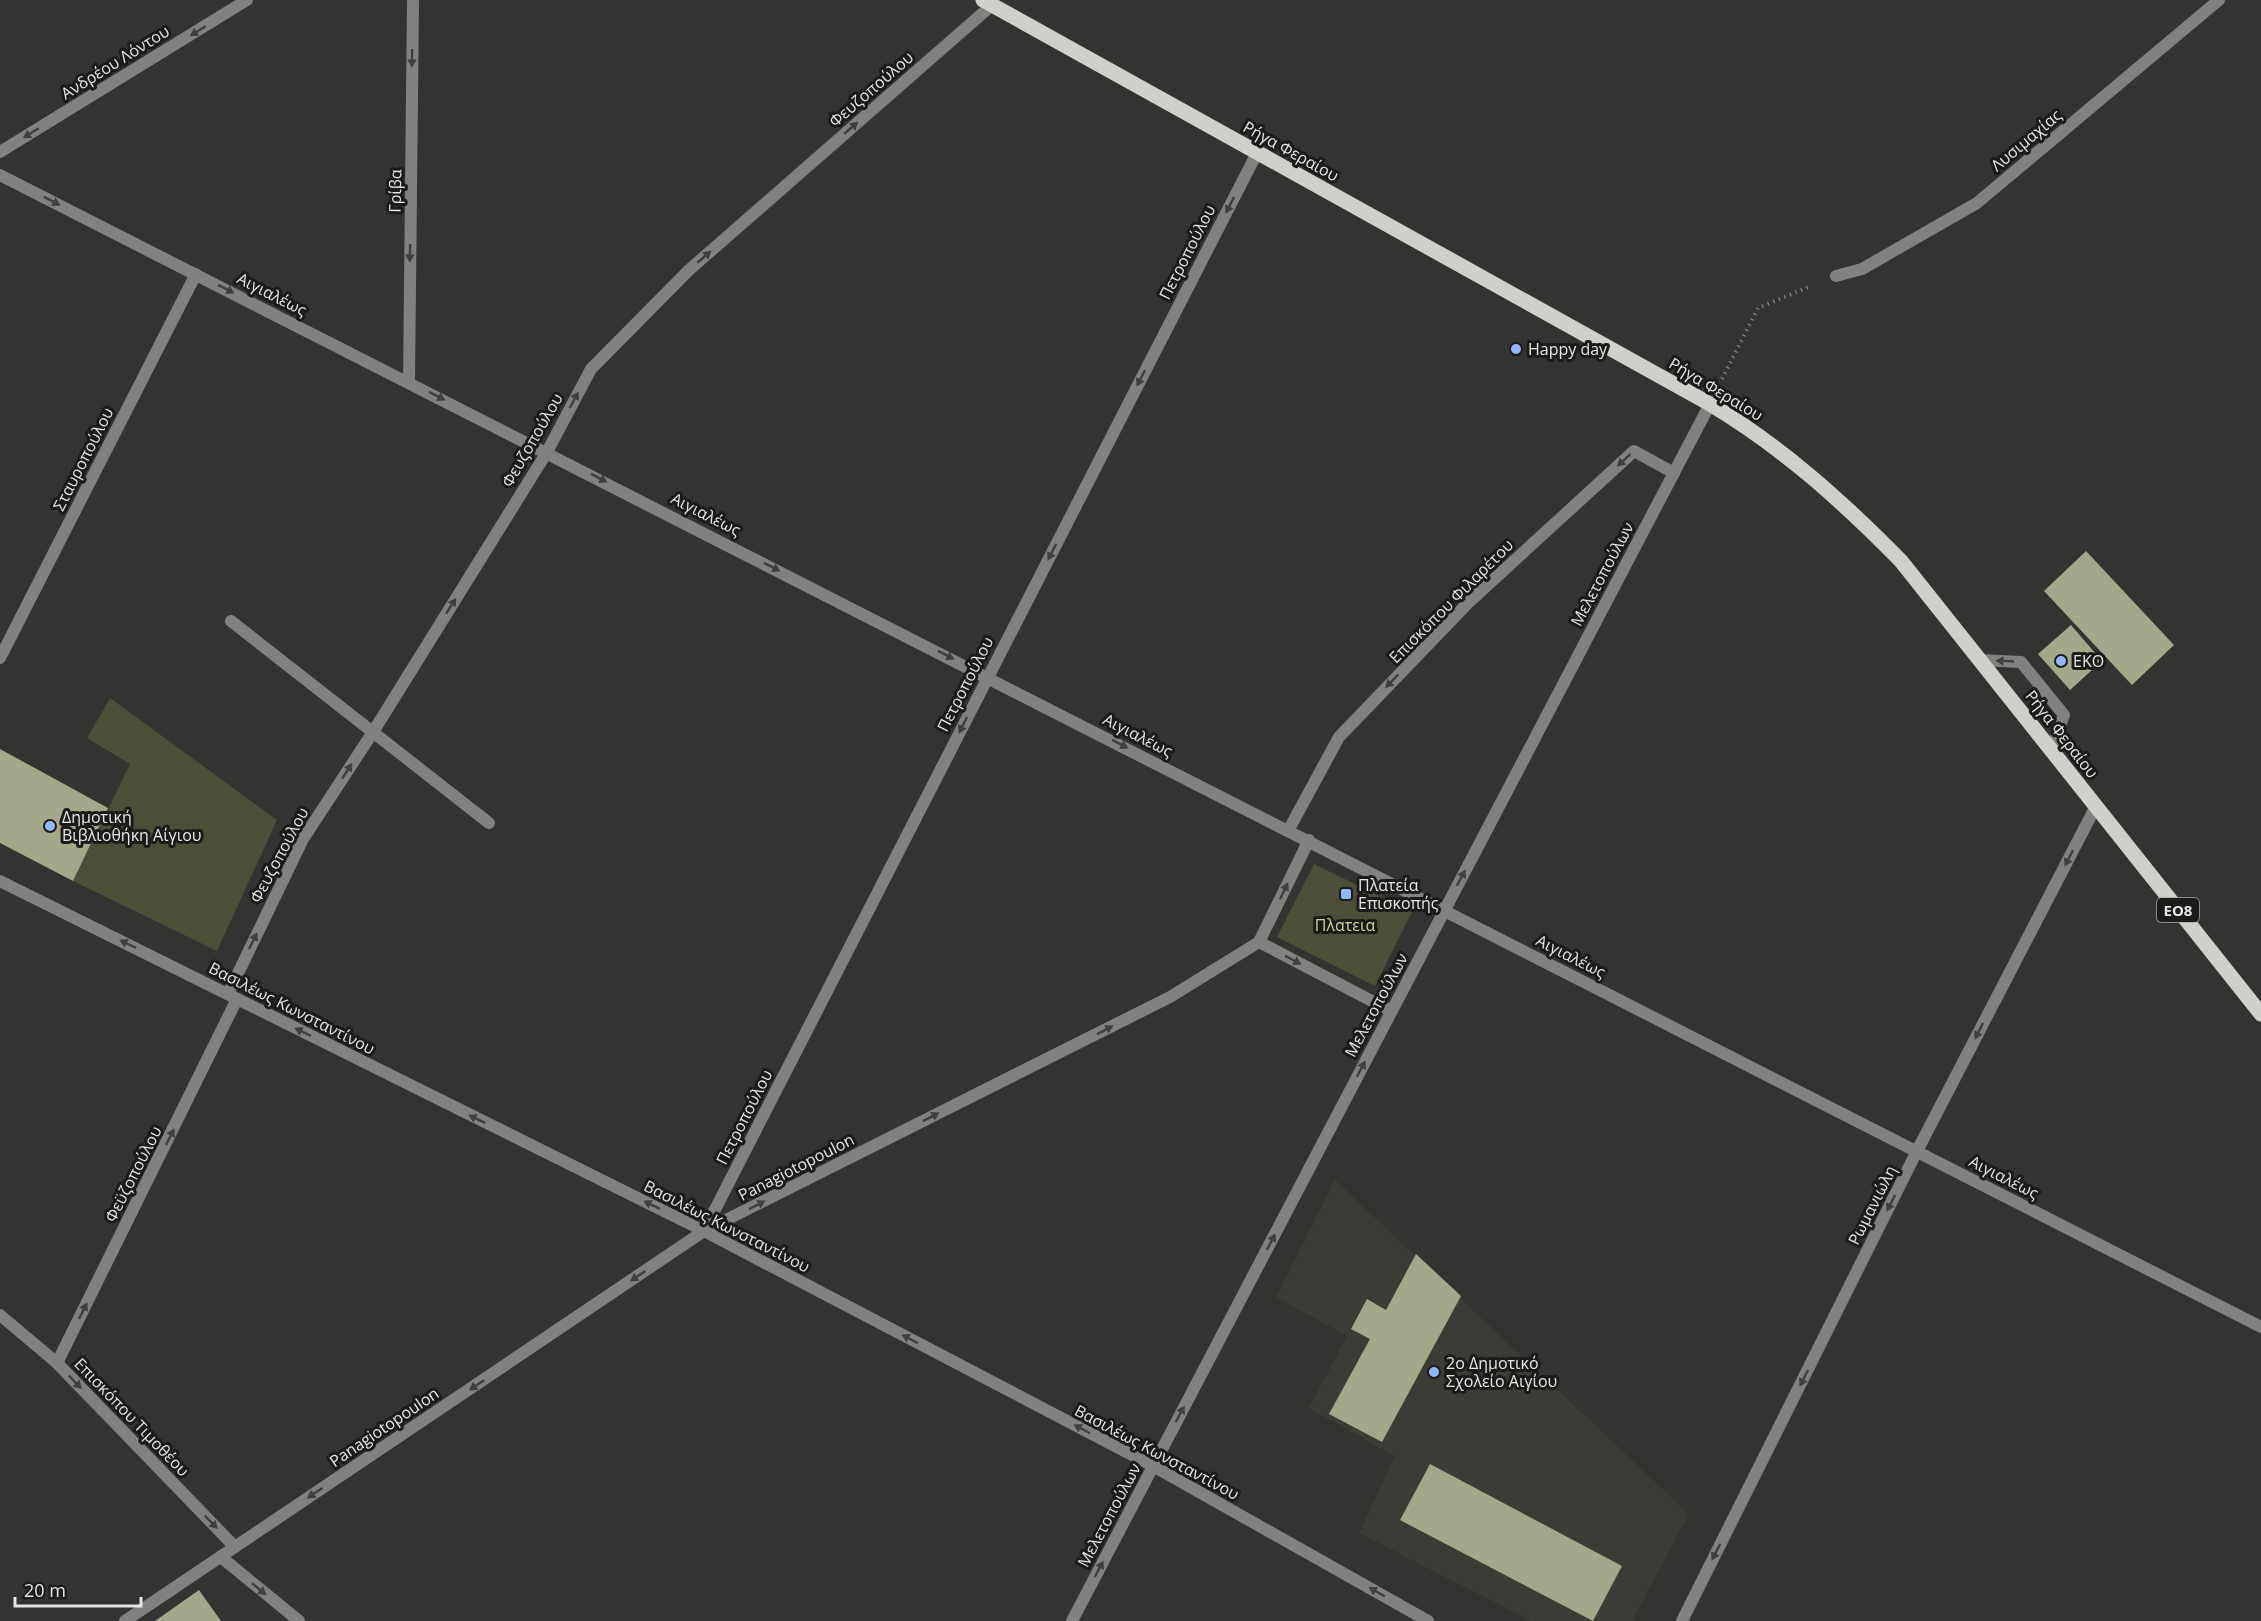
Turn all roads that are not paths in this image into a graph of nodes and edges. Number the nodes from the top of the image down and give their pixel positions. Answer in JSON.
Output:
{"nodes":[{"id":1,"x":247,"y":0,"type":"edge"},
{"id":2,"x":413,"y":0,"type":"edge"},
{"id":3,"x":2218,"y":0,"type":"edge"},
{"id":4,"x":988,"y":2,"type":"edge"},
{"id":5,"x":0,"y":152,"type":"edge"},
{"id":6,"x":1257,"y":153,"type":"junction"},
{"id":7,"x":0,"y":175,"type":"edge"},
{"id":8,"x":196,"y":274,"type":"junction"},
{"id":9,"x":1836,"y":276,"type":"road end"},
{"id":10,"x":409,"y":382,"type":"junction"},
{"id":11,"x":1710,"y":404,"type":"junction"},
{"id":12,"x":547,"y":452,"type":"junction"},
{"id":13,"x":1674,"y":473,"type":"junction"},
{"id":14,"x":231,"y":621,"type":"dead end"},
{"id":15,"x":0,"y":658,"type":"edge"},
{"id":16,"x":1980,"y":660,"type":"junction"},
{"id":17,"x":988,"y":677,"type":"junction"},
{"id":18,"x":373,"y":732,"type":"junction"},
{"id":19,"x":2051,"y":750,"type":"junction"},
{"id":20,"x":2096,"y":806,"type":"junction"},
{"id":21,"x":489,"y":823,"type":"dead end"},
{"id":22,"x":1288,"y":831,"type":"junction"},
{"id":23,"x":1308,"y":840,"type":"junction"},
{"id":24,"x":0,"y":880,"type":"edge"},
{"id":25,"x":1444,"y":910,"type":"junction"},
{"id":26,"x":1259,"y":942,"type":"junction"},
{"id":27,"x":232,"y":997,"type":"junction"},
{"id":28,"x":1391,"y":1011,"type":"junction"},
{"id":29,"x":2261,"y":1014,"type":"edge"},
{"id":30,"x":1917,"y":1151,"type":"junction"},
{"id":31,"x":704,"y":1231,"type":"junction"},
{"id":32,"x":0,"y":1315,"type":"edge"},
{"id":33,"x":2261,"y":1327,"type":"edge"},
{"id":34,"x":57,"y":1363,"type":"junction"},
{"id":35,"x":1153,"y":1466,"type":"junction"},
{"id":36,"x":235,"y":1547,"type":"junction"},
{"id":37,"x":221,"y":1557,"type":"junction"},
{"id":38,"x":125,"y":1621,"type":"edge"},
{"id":39,"x":299,"y":1621,"type":"edge"},
{"id":40,"x":1072,"y":1621,"type":"edge"},
{"id":41,"x":1428,"y":1621,"type":"edge"},
{"id":42,"x":1682,"y":1621,"type":"edge"}],
"edges":[{"from":1,"to":5,"type":"street","name":"Ανδρέου Λόντου","one_way":true},
{"from":2,"to":10,"type":"street","name":"Γρίβα","one_way":true},
{"from":3,"to":9,"type":"street","name":"Λυσιμαχίας"},
{"from":4,"to":6,"type":"main road","name":"Ρήγα Φεραίου","number":"ΕΟ8"},
{"from":12,"to":4,"type":"street","name":"Φευζοπούλου","one_way":true},
{"from":6,"to":11,"type":"main road","name":"Ρήγα Φεραίου","number":"ΕΟ8"},
{"from":6,"to":17,"type":"street","name":"Πετροπούλου","one_way":true},
{"from":7,"to":8,"type":"street","name":"Αιγιαλέως","one_way":true},
{"from":8,"to":10,"type":"street","name":"Αιγιαλέως","one_way":true},
{"from":8,"to":15,"type":"street","name":"Σταυροπούλου"},
{"from":10,"to":12,"type":"street","name":"Αιγιαλέως","one_way":true},
{"from":11,"to":13,"type":"street","name":"Μελετοπούλων"},
{"from":11,"to":16,"type":"main road","name":"Ρήγα Φεραίου","number":"ΕΟ8"},
{"from":12,"to":17,"type":"street","name":"Αιγιαλέως","one_way":true},
{"from":18,"to":12,"type":"street","name":"Φευζοπούλου","one_way":true},
{"from":13,"to":22,"type":"street","name":"Επισκόπου Φιλαρέτου","one_way":true},
{"from":25,"to":13,"type":"street","name":"Μελετοπούλων","one_way":true},
{"from":14,"to":18,"type":"street"},
{"from":16,"to":19,"type":"main road","name":"Ρήγα Φεραίου","number":"ΕΟ8"},
{"from":19,"to":16,"type":"street","one_way":true},
{"from":17,"to":22,"type":"street","name":"Αιγιαλέως","one_way":true},
{"from":17,"to":31,"type":"street","name":"Πετροπούλου","one_way":true},
{"from":18,"to":21,"type":"street"},
{"from":27,"to":18,"type":"street","name":"Φευζοπούλου","one_way":true},
{"from":19,"to":20,"type":"main road","name":"Ρήγα Φεραίου","number":"ΕΟ8"},
{"from":20,"to":29,"type":"main road","name":"Ρήγα Φεραίου","number":"ΕΟ8"},
{"from":20,"to":30,"type":"street","name":"Ρωμανιώλη","one_way":true},
{"from":22,"to":23,"type":"street","name":"Αιγιαλέως"},
{"from":23,"to":25,"type":"street","name":"Αιγιαλέως"},
{"from":26,"to":23,"type":"street","one_way":true},
{"from":27,"to":24,"type":"street","name":"Βασιλέως Κωνσταντίνου","one_way":true},
{"from":25,"to":28,"type":"street","name":"Μελετοπούλων"},
{"from":25,"to":30,"type":"street","name":"Αιγιαλέως"},
{"from":26,"to":28,"type":"street","one_way":true},
{"from":31,"to":26,"type":"street","name":"Panagiotopoulon","one_way":true},
{"from":31,"to":27,"type":"street","name":"Βασιλέως Κωνσταντίνου","one_way":true},
{"from":34,"to":27,"type":"street","name":"Φεϋζοπούλου","one_way":true},
{"from":35,"to":28,"type":"street","name":"Μελετοπούλων","one_way":true},
{"from":30,"to":33,"type":"street","name":"Αιγιαλέως"},
{"from":30,"to":42,"type":"street","name":"Ρωμανιώλη","one_way":true},
{"from":35,"to":31,"type":"street","name":"Βασιλέως Κωνσταντίνου","one_way":true},
{"from":31,"to":36,"type":"street","name":"Panagiotopoulon","one_way":true},
{"from":32,"to":34,"type":"street","name":"Επισκόπου Τιμοθέου"},
{"from":34,"to":36,"type":"street","name":"Επισκόπου Τιμοθέου","one_way":true},
{"from":40,"to":35,"type":"street","name":"Μελετοπούλων","one_way":true},
{"from":41,"to":35,"type":"street","name":"Βασιλέως Κωνσταντίνου","one_way":true},
{"from":36,"to":37,"type":"street","name":"Panagiotopoulon"},
{"from":37,"to":38,"type":"street","name":"Panagiotopoulon"},
{"from":37,"to":39,"type":"street","one_way":true}]}
